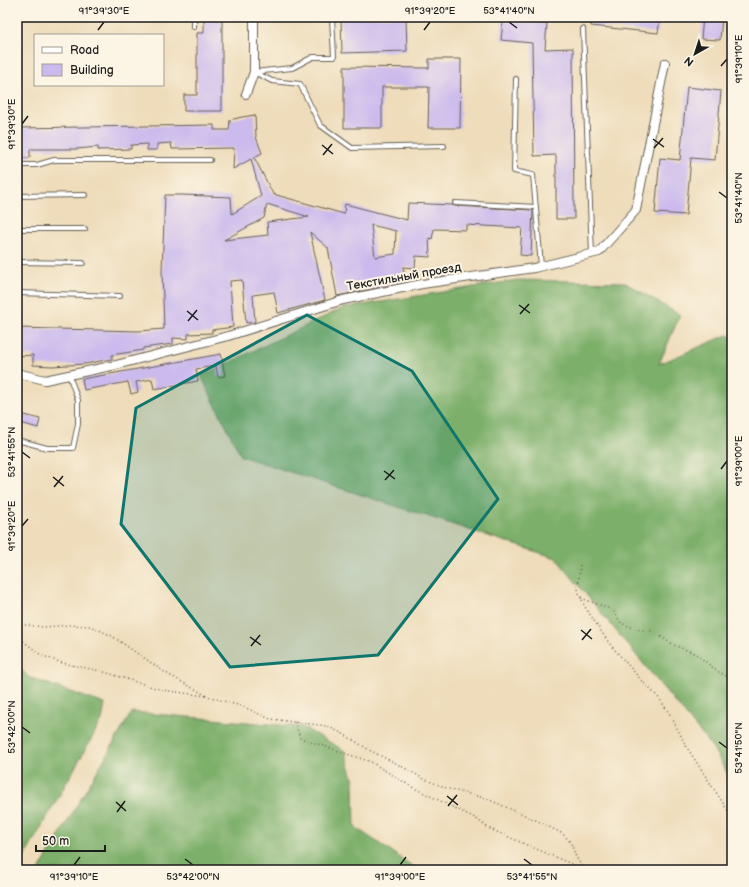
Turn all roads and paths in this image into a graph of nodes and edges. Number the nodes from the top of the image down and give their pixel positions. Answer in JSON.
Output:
{"nodes":[{"id":1,"x":194,"y":17,"type":"edge"},
{"id":2,"x":254,"y":17,"type":"edge"},
{"id":3,"x":332,"y":17,"type":"edge"},
{"id":4,"x":194,"y":27,"type":"dead end"},
{"id":5,"x":583,"y":28,"type":"dead end"},
{"id":6,"x":665,"y":63,"type":"dead end"},
{"id":7,"x":254,"y":72,"type":"junction"},
{"id":8,"x":516,"y":79,"type":"dead end"},
{"id":9,"x":246,"y":94,"type":"dead end"},
{"id":10,"x":444,"y":146,"type":"dead end"},
{"id":11,"x":210,"y":160,"type":"dead end"},
{"id":12,"x":17,"y":165,"type":"edge"},
{"id":13,"x":85,"y":194,"type":"dead end"},
{"id":14,"x":17,"y":196,"type":"edge"},
{"id":15,"x":455,"y":203,"type":"dead end"},
{"id":16,"x":536,"y":207,"type":"junction"},
{"id":17,"x":17,"y":229,"type":"edge"},
{"id":18,"x":85,"y":230,"type":"dead end"},
{"id":19,"x":592,"y":254,"type":"junction"},
{"id":20,"x":17,"y":262,"type":"edge"},
{"id":21,"x":83,"y":263,"type":"dead end"},
{"id":22,"x":541,"y":266,"type":"junction"},
{"id":23,"x":17,"y":293,"type":"edge"},
{"id":24,"x":120,"y":296,"type":"dead end"},
{"id":25,"x":17,"y":373,"type":"edge"},
{"id":26,"x":69,"y":375,"type":"junction"},
{"id":27,"x":17,"y":440,"type":"edge"},
{"id":28,"x":580,"y":565,"type":"dead end"},
{"id":29,"x":581,"y":598,"type":"junction"},
{"id":30,"x":17,"y":624,"type":"edge"},
{"id":31,"x":17,"y":636,"type":"edge"},
{"id":32,"x":732,"y":679,"type":"edge"},
{"id":33,"x":207,"y":696,"type":"junction"},
{"id":34,"x":295,"y":722,"type":"junction"},
{"id":35,"x":732,"y":817,"type":"edge"},
{"id":36,"x":584,"y":870,"type":"edge"}],
"edges":[{"from":1,"to":4,"type":"lane"},
{"from":2,"to":7,"type":"street"},
{"from":3,"to":7,"type":"lane"},
{"from":5,"to":19,"type":"lane"},
{"from":6,"to":19,"type":"street","name":"Текстильный проезд"},
{"from":7,"to":9,"type":"street"},
{"from":7,"to":10,"type":"lane"},
{"from":8,"to":16,"type":"lane"},
{"from":11,"to":12,"type":"lane"},
{"from":13,"to":14,"type":"lane"},
{"from":15,"to":16,"type":"lane"},
{"from":16,"to":22,"type":"lane"},
{"from":17,"to":18,"type":"lane"},
{"from":19,"to":22,"type":"street","name":"Текстильный проезд"},
{"from":20,"to":21,"type":"lane"},
{"from":22,"to":26,"type":"street","name":"Текстильный проезд"},
{"from":23,"to":24,"type":"lane"},
{"from":25,"to":26,"type":"street","name":"Текстильный проезд"},
{"from":26,"to":27,"type":"lane"},
{"from":28,"to":29,"type":"path"},
{"from":29,"to":32,"type":"path"},
{"from":29,"to":35,"type":"path"},
{"from":30,"to":33,"type":"path"},
{"from":31,"to":33,"type":"path"},
{"from":33,"to":34,"type":"path"},
{"from":34,"to":36,"type":"path"},
{"from":34,"to":36,"type":"path"}]}
